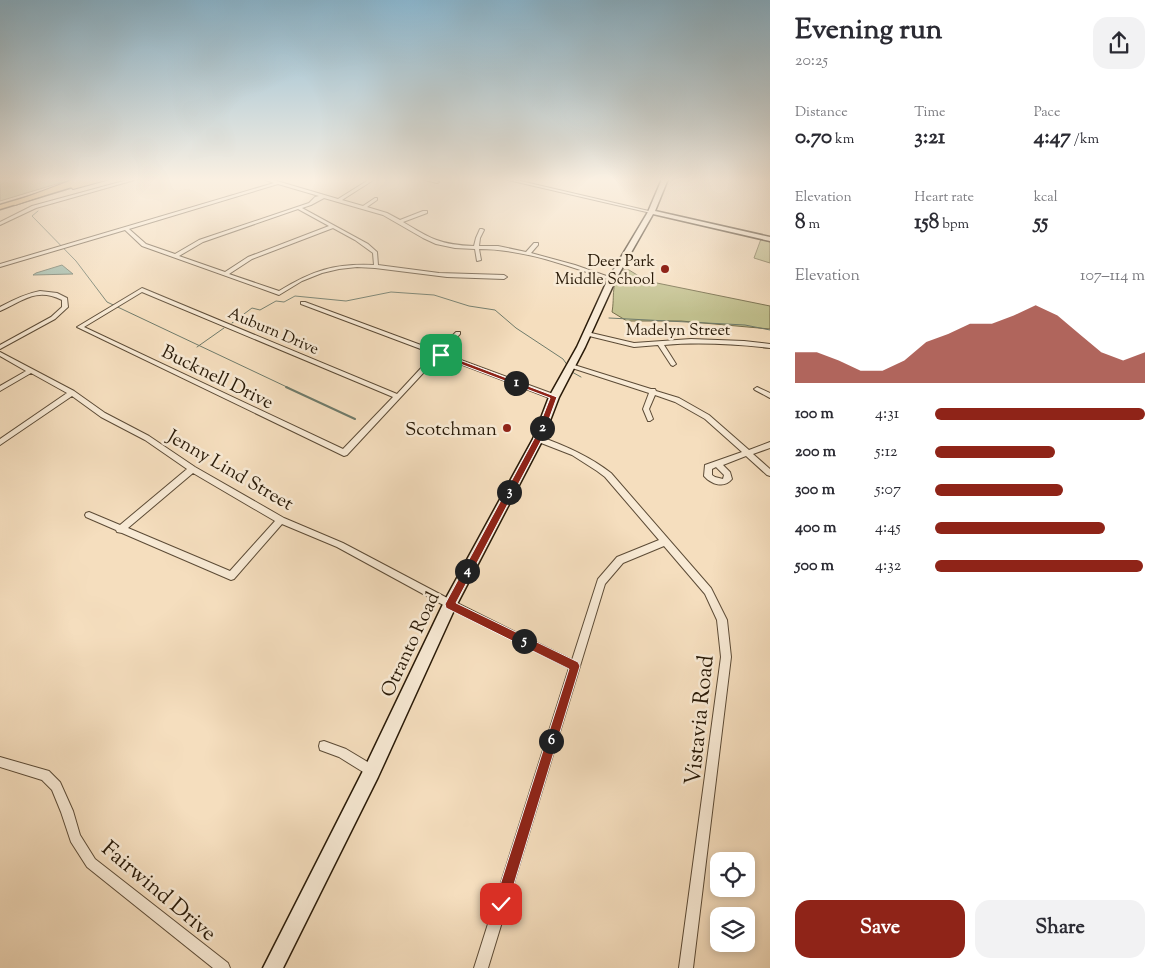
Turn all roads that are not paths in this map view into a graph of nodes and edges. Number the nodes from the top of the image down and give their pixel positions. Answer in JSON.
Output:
{"nodes":[{"id":1,"x":142,"y":224,"type":"edge"},
{"id":2,"x":251,"y":224,"type":"edge"},
{"id":3,"x":326,"y":224,"type":"edge"},
{"id":4,"x":406,"y":224,"type":"edge"},
{"id":5,"x":644,"y":224,"type":"edge"},
{"id":6,"x":705,"y":224,"type":"edge"},
{"id":7,"x":331,"y":227,"type":"junction"},
{"id":8,"x":126,"y":229,"type":"junction"},
{"id":9,"x":482,"y":230,"type":"dead end"},
{"id":10,"x":770,"y":239,"type":"edge"},
{"id":11,"x":536,"y":244,"type":"dead end"},
{"id":12,"x":476,"y":246,"type":"junction"},
{"id":13,"x":527,"y":254,"type":"junction"},
{"id":14,"x":176,"y":256,"type":"junction"},
{"id":15,"x":479,"y":260,"type":"dead end"},
{"id":16,"x":376,"y":264,"type":"junction"},
{"id":17,"x":0,"y":266,"type":"edge"},
{"id":18,"x":225,"y":274,"type":"junction"},
{"id":19,"x":504,"y":277,"type":"dead end"},
{"id":20,"x":612,"y":278,"type":"junction"},
{"id":21,"x":303,"y":303,"type":"dead end"},
{"id":22,"x":0,"y":309,"type":"edge"},
{"id":23,"x":80,"y":327,"type":"joint"},
{"id":24,"x":458,"y":333,"type":"dead end"},
{"id":25,"x":587,"y":334,"type":"junction"},
{"id":26,"x":660,"y":343,"type":"junction"},
{"id":27,"x":770,"y":346,"type":"edge"},
{"id":28,"x":0,"y":347,"type":"edge"},
{"id":29,"x":0,"y":354,"type":"edge"},
{"id":30,"x":437,"y":354,"type":"junction"},
{"id":31,"x":673,"y":364,"type":"dead end"},
{"id":32,"x":571,"y":366,"type":"junction"},
{"id":33,"x":30,"y":371,"type":"junction"},
{"id":34,"x":0,"y":389,"type":"edge"},
{"id":35,"x":757,"y":389,"type":"dead end"},
{"id":36,"x":653,"y":391,"type":"junction"},
{"id":37,"x":72,"y":393,"type":"junction"},
{"id":38,"x":396,"y":396,"type":"junction"},
{"id":39,"x":770,"y":396,"type":"edge"},
{"id":40,"x":554,"y":397,"type":"junction"},
{"id":41,"x":650,"y":419,"type":"dead end"},
{"id":42,"x":538,"y":439,"type":"junction"},
{"id":43,"x":0,"y":442,"type":"edge"},
{"id":44,"x":770,"y":445,"type":"edge"},
{"id":45,"x":747,"y":452,"type":"junction"},
{"id":46,"x":718,"y":464,"type":"dead end"},
{"id":47,"x":192,"y":469,"type":"junction"},
{"id":48,"x":770,"y":473,"type":"edge"},
{"id":49,"x":89,"y":515,"type":"dead end"},
{"id":50,"x":281,"y":520,"type":"junction"},
{"id":51,"x":120,"y":530,"type":"junction"},
{"id":52,"x":666,"y":541,"type":"junction"},
{"id":53,"x":450,"y":604,"type":"junction"},
{"id":54,"x":575,"y":666,"type":"junction"},
{"id":55,"x":324,"y":746,"type":"dead end"},
{"id":56,"x":0,"y":762,"type":"edge"},
{"id":57,"x":372,"y":771,"type":"junction"},
{"id":58,"x":485,"y":966,"type":"edge"},
{"id":59,"x":688,"y":967,"type":"edge"},
{"id":60,"x":223,"y":968,"type":"edge"},
{"id":61,"x":273,"y":968,"type":"edge"}],
"edges":[{"from":1,"to":8,"type":"street"},
{"from":2,"to":14,"type":"street"},
{"from":3,"to":7,"type":"street"},
{"from":4,"to":12,"type":"street"},
{"from":5,"to":20,"type":"street","name":"Otranto Road"},
{"from":6,"to":10,"type":"street"},
{"from":7,"to":16,"type":"street"},
{"from":7,"to":18,"type":"street"},
{"from":8,"to":14,"type":"street"},
{"from":8,"to":17,"type":"street"},
{"from":9,"to":12,"type":"street"},
{"from":11,"to":13,"type":"street"},
{"from":12,"to":13,"type":"street"},
{"from":12,"to":15,"type":"street"},
{"from":13,"to":20,"type":"street"},
{"from":14,"to":18,"type":"street"},
{"from":16,"to":18,"type":"street"},
{"from":16,"to":19,"type":"street"},
{"from":20,"to":25,"type":"street","name":"Otranto Road"},
{"from":21,"to":30,"type":"street"},
{"from":22,"to":28,"type":"street"},
{"from":23,"to":38,"type":"street","name":"Auburn Drive"},
{"from":23,"to":38,"type":"street","name":"Bucknell Drive"},
{"from":24,"to":30,"type":"street"},
{"from":25,"to":26,"type":"street","name":"Madelyn Street"},
{"from":25,"to":32,"type":"street","name":"Otranto Road"},
{"from":26,"to":27,"type":"street","name":"Madelyn Street"},
{"from":26,"to":31,"type":"street"},
{"from":29,"to":33,"type":"street","name":"Jenny Lind Street"},
{"from":30,"to":38,"type":"street"},
{"from":30,"to":40,"type":"street"},
{"from":32,"to":36,"type":"street"},
{"from":32,"to":40,"type":"street","name":"Otranto Road"},
{"from":33,"to":34,"type":"street"},
{"from":33,"to":37,"type":"street","name":"Jenny Lind Street"},
{"from":35,"to":39,"type":"street"},
{"from":36,"to":41,"type":"street"},
{"from":36,"to":45,"type":"street"},
{"from":37,"to":43,"type":"street"},
{"from":37,"to":47,"type":"street","name":"Jenny Lind Street"},
{"from":40,"to":42,"type":"street","name":"Otranto Road"},
{"from":42,"to":52,"type":"street","name":"Vistavia Road"},
{"from":42,"to":53,"type":"street","name":"Otranto Road"},
{"from":44,"to":45,"type":"street"},
{"from":45,"to":46,"type":"street"},
{"from":45,"to":48,"type":"street"},
{"from":47,"to":50,"type":"street","name":"Jenny Lind Street"},
{"from":47,"to":51,"type":"street"},
{"from":49,"to":51,"type":"street"},
{"from":50,"to":51,"type":"street"},
{"from":50,"to":53,"type":"street","name":"Jenny Lind Street"},
{"from":52,"to":54,"type":"street"},
{"from":52,"to":59,"type":"street","name":"Vistavia Road"},
{"from":53,"to":54,"type":"street","name":"Jenny Lind Street"},
{"from":53,"to":57,"type":"street","name":"Otranto Road"},
{"from":54,"to":58,"type":"street"},
{"from":55,"to":57,"type":"street"},
{"from":56,"to":60,"type":"street","name":"Fairwind Drive"},
{"from":57,"to":61,"type":"street","name":"Otranto Road"}]}
